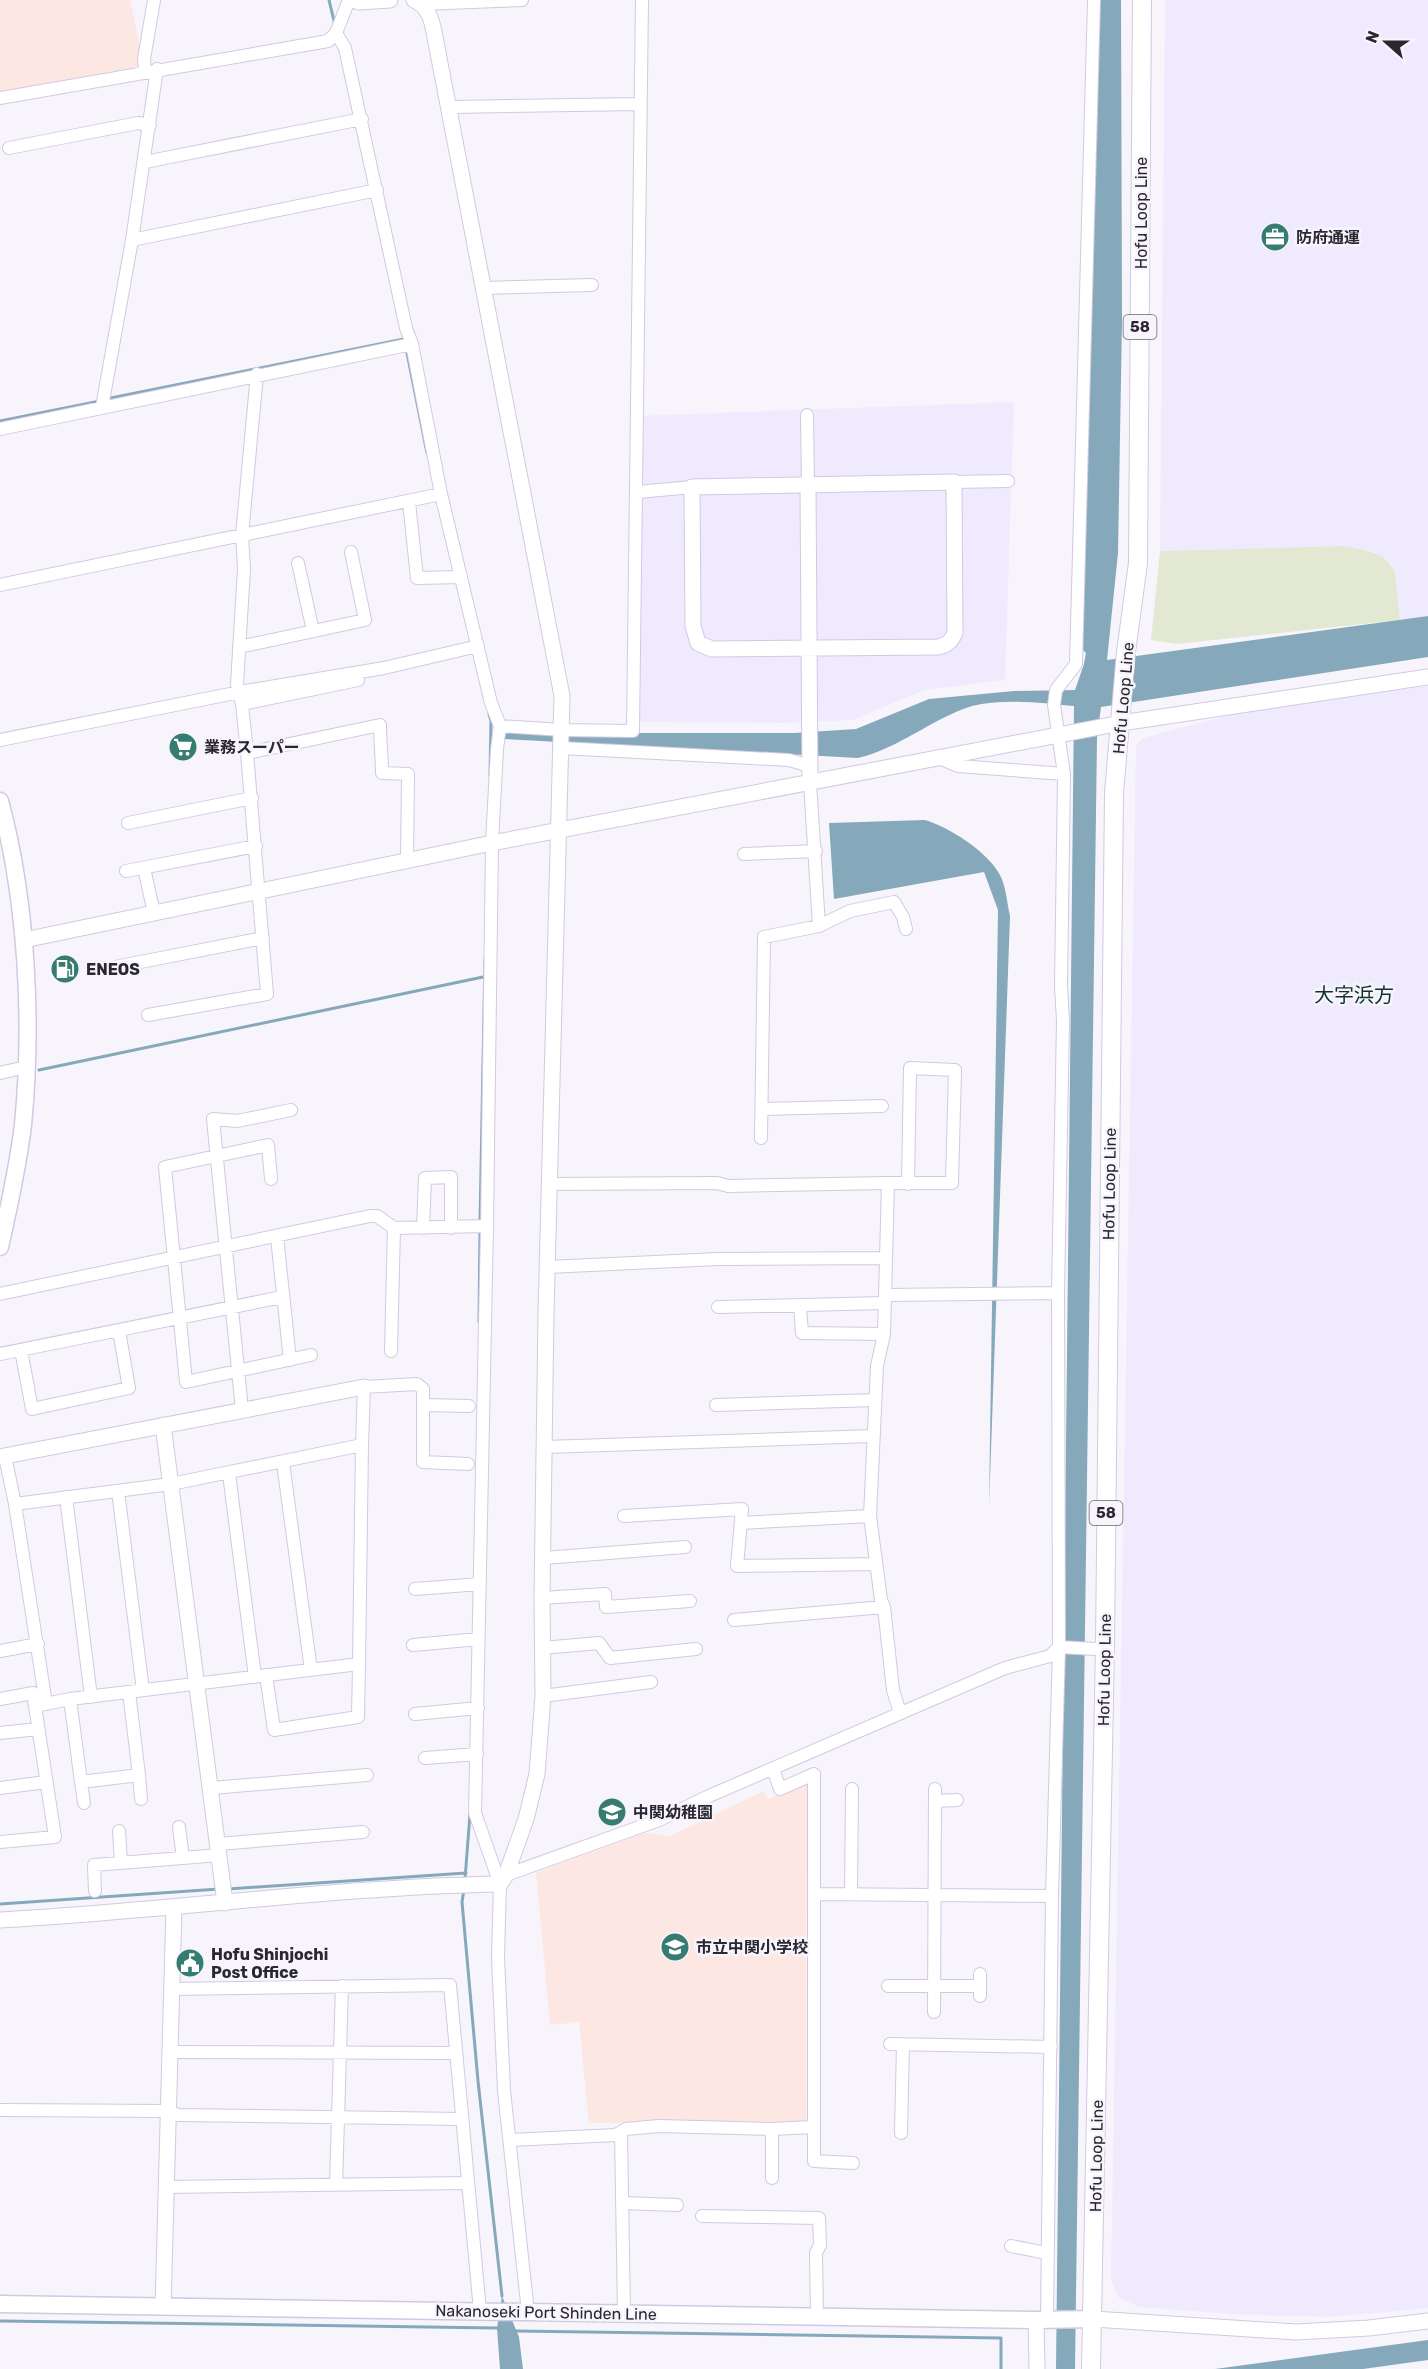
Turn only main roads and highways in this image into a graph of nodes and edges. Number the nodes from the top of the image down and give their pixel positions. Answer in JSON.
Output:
{"nodes":[{"id":1,"x":1142,"y":0,"type":"edge"},
{"id":2,"x":0,"y":801,"type":"edge"},
{"id":3,"x":6,"y":861,"type":"edge"},
{"id":4,"x":0,"y":1247,"type":"edge"},
{"id":5,"x":0,"y":2304,"type":"edge"},
{"id":6,"x":1085,"y":2319,"type":"junction"},
{"id":7,"x":1091,"y":2369,"type":"edge"}],
"edges":[{"from":1,"to":6,"type":"main road","name":"Hofu Loop Line","number":"58"},
{"from":2,"to":3,"type":"main road"},
{"from":3,"to":4,"type":"main road"},
{"from":5,"to":6,"type":"main road","name":"Nakanoseki Port Shinden Line"},
{"from":6,"to":7,"type":"main road","name":"Hofu Loop Line","number":"58"}]}
